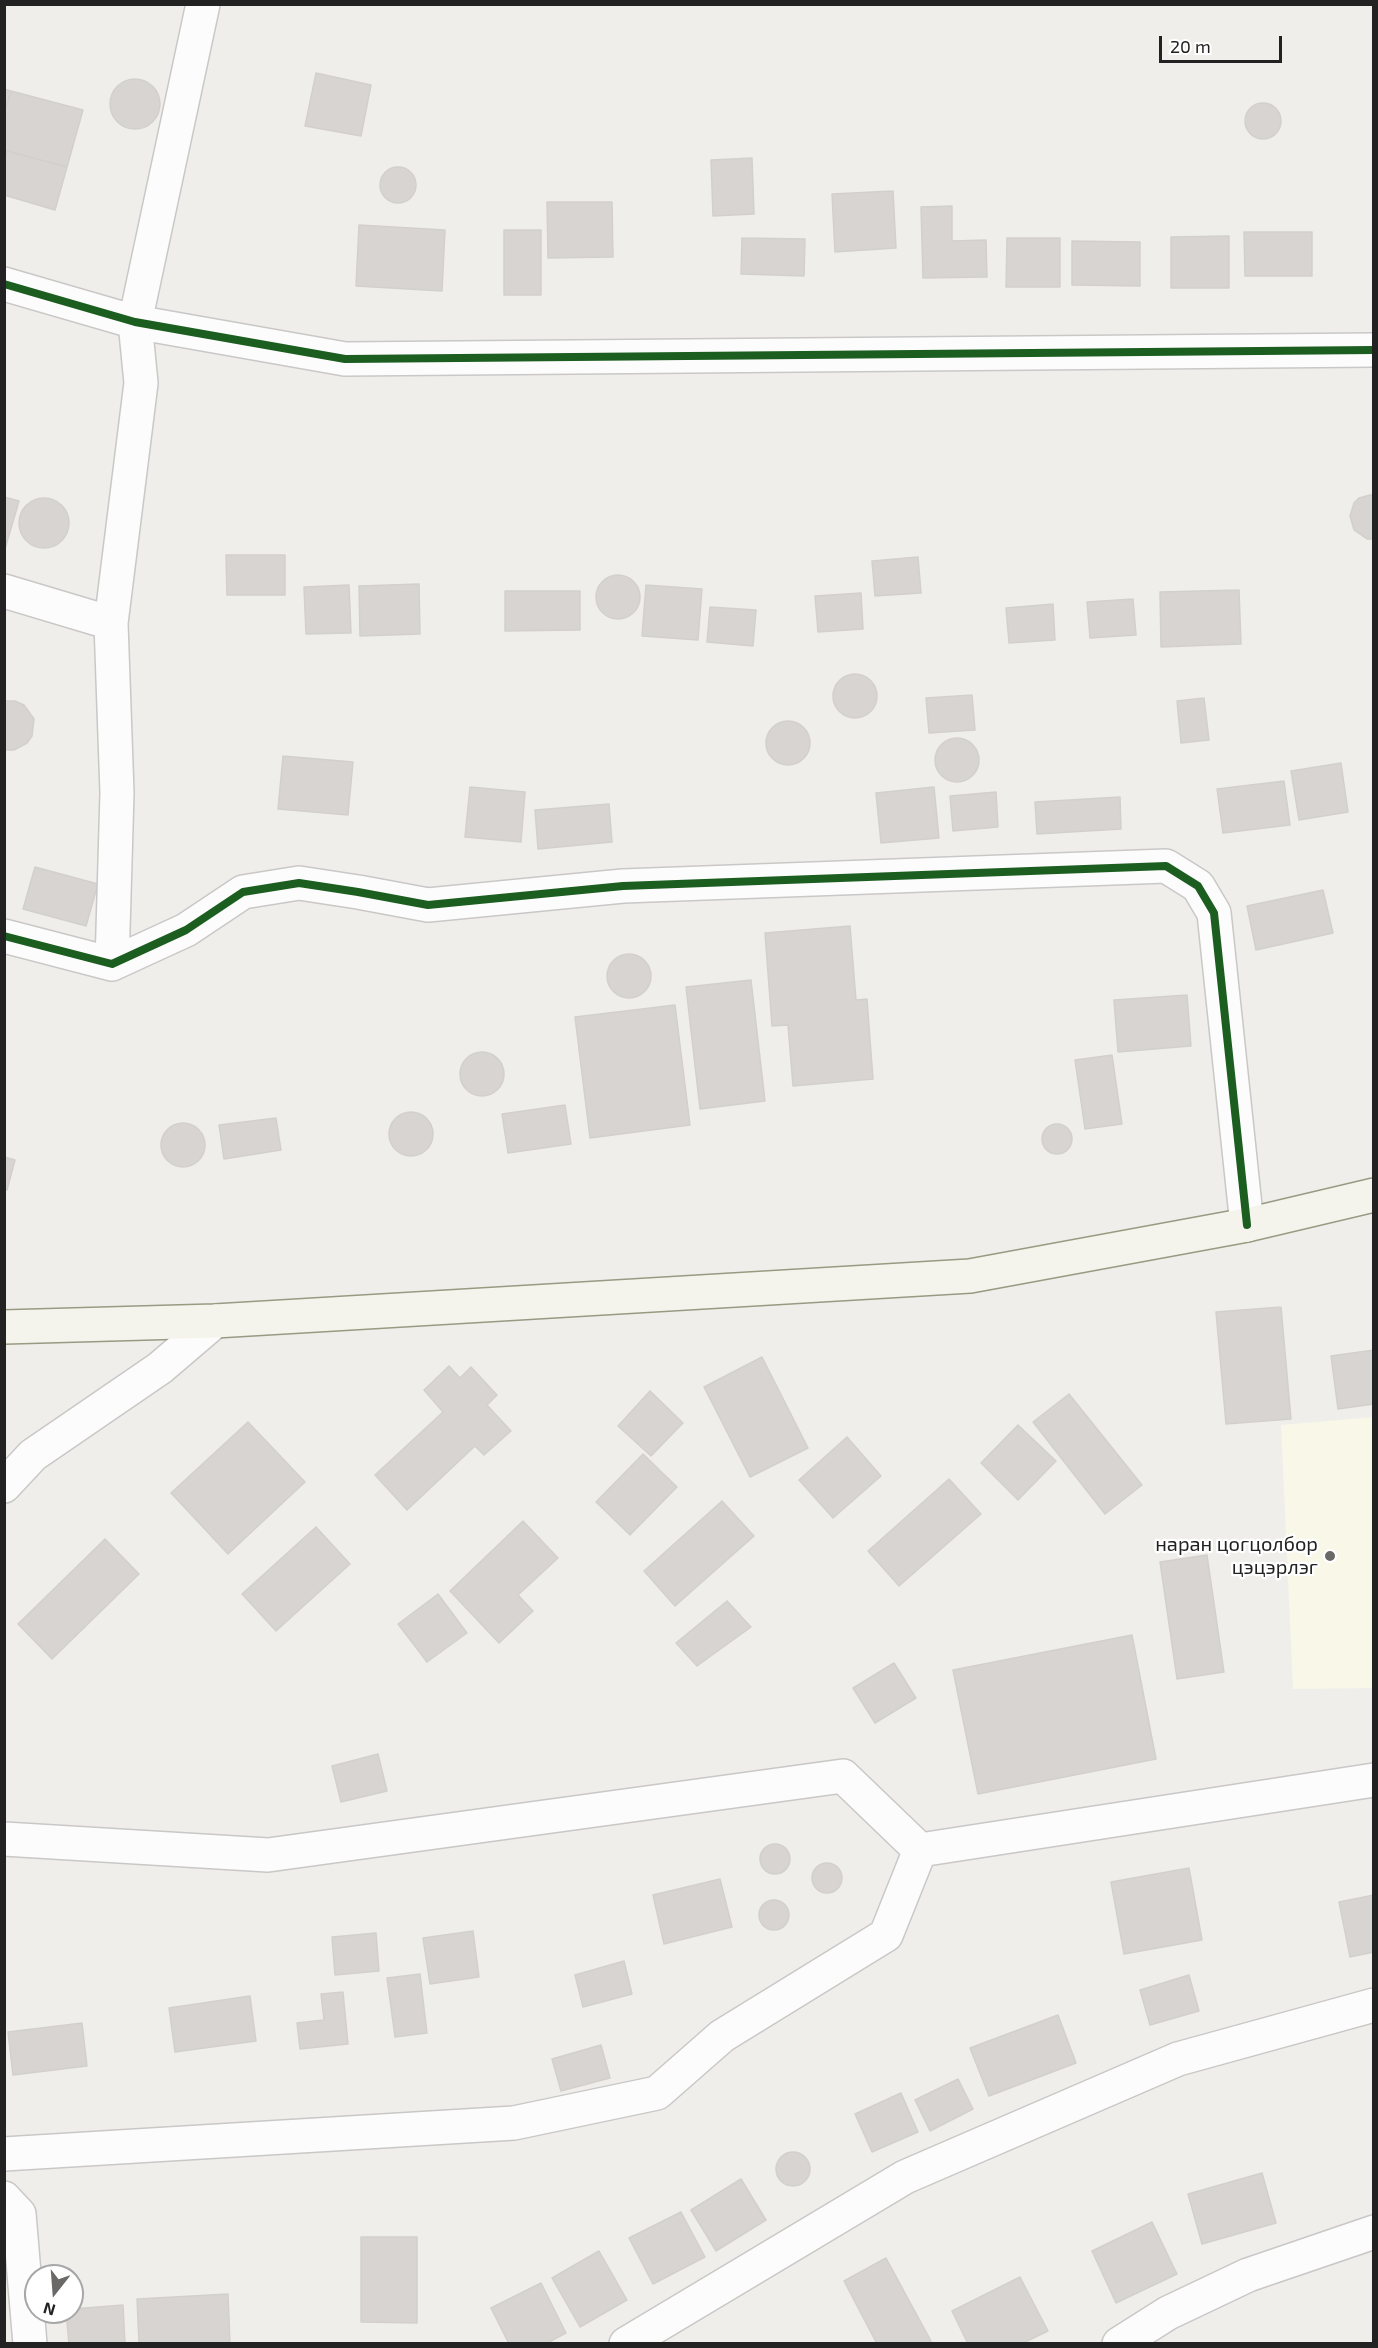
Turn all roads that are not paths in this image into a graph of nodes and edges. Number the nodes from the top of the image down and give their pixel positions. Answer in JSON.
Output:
{"nodes":[{"id":1,"x":203,"y":4,"type":"edge"},
{"id":2,"x":4,"y":284,"type":"edge"},
{"id":3,"x":135,"y":321,"type":"junction"},
{"id":4,"x":1374,"y":350,"type":"edge"},
{"id":5,"x":4,"y":591,"type":"edge"},
{"id":6,"x":111,"y":623,"type":"junction"},
{"id":7,"x":4,"y":936,"type":"edge"},
{"id":8,"x":112,"y":964,"type":"junction"},
{"id":9,"x":1374,"y":1195,"type":"edge"},
{"id":10,"x":1246,"y":1225,"type":"junction"},
{"id":11,"x":215,"y":1321,"type":"junction"},
{"id":12,"x":4,"y":1327,"type":"edge"},
{"id":13,"x":4,"y":1486,"type":"edge"},
{"id":14,"x":1374,"y":1780,"type":"edge"},
{"id":15,"x":4,"y":1839,"type":"edge"},
{"id":16,"x":920,"y":1850,"type":"junction"},
{"id":17,"x":1374,"y":2005,"type":"edge"},
{"id":18,"x":4,"y":2154,"type":"edge"},
{"id":19,"x":4,"y":2198,"type":"edge"},
{"id":20,"x":1374,"y":2232,"type":"edge"},
{"id":21,"x":30,"y":2343,"type":"edge"},
{"id":22,"x":626,"y":2343,"type":"edge"},
{"id":23,"x":1119,"y":2343,"type":"edge"}],
"edges":[{"from":1,"to":3,"type":"street"},
{"from":2,"to":3,"type":"street"},
{"from":3,"to":4,"type":"street"},
{"from":3,"to":6,"type":"street"},
{"from":5,"to":6,"type":"street"},
{"from":6,"to":8,"type":"street"},
{"from":7,"to":8,"type":"street"},
{"from":8,"to":10,"type":"street"},
{"from":9,"to":10,"type":"main road"},
{"from":10,"to":11,"type":"main road"},
{"from":11,"to":12,"type":"main road"},
{"from":11,"to":13,"type":"street"},
{"from":14,"to":16,"type":"street"},
{"from":15,"to":16,"type":"street"},
{"from":16,"to":18,"type":"street"},
{"from":17,"to":22,"type":"street"},
{"from":19,"to":21,"type":"street"},
{"from":20,"to":23,"type":"street"}]}
